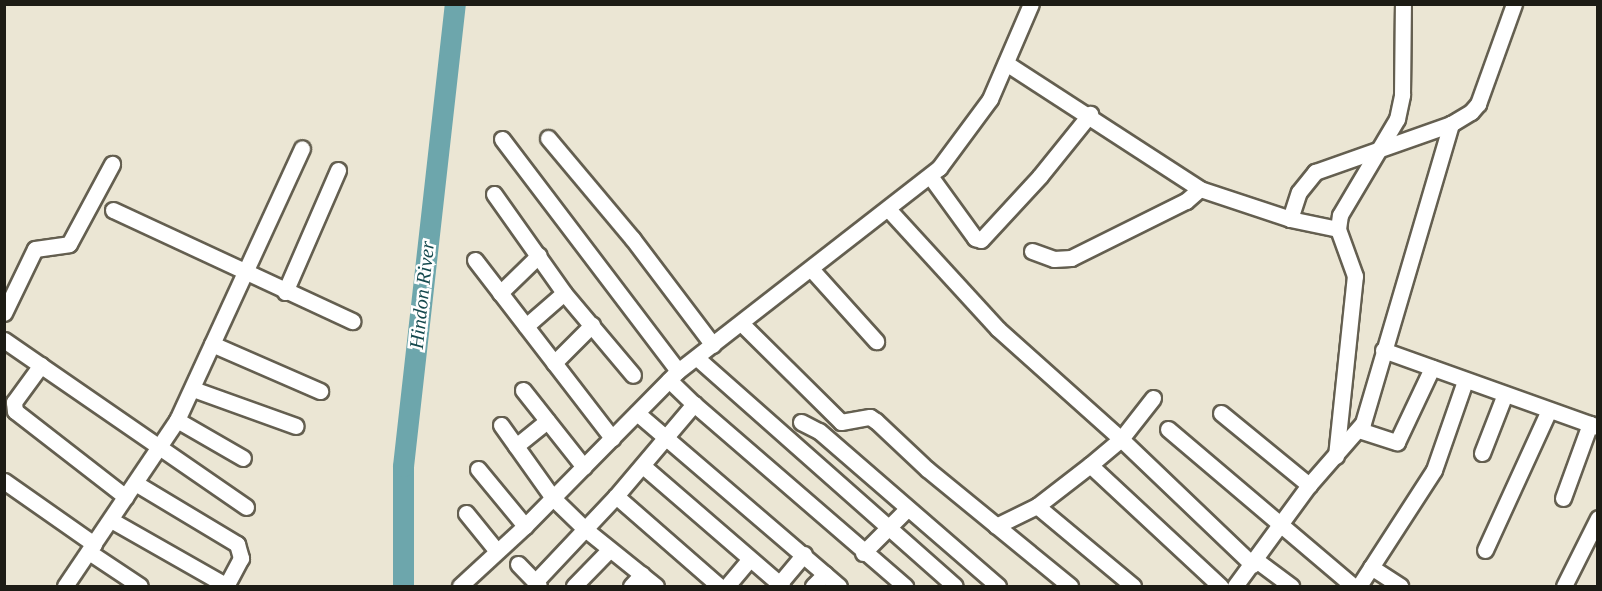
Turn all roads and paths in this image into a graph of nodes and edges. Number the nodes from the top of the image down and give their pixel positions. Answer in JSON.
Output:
{"nodes":[{"id":1,"x":1031,"y":4,"type":"edge"},
{"id":2,"x":1403,"y":4,"type":"edge"},
{"id":3,"x":1514,"y":4,"type":"edge"},
{"id":4,"x":1006,"y":63,"type":"junction"},
{"id":5,"x":1090,"y":114,"type":"junction"},
{"id":6,"x":1451,"y":124,"type":"junction"},
{"id":7,"x":548,"y":138,"type":"dead end"},
{"id":8,"x":502,"y":139,"type":"dead end"},
{"id":9,"x":302,"y":148,"type":"dead end"},
{"id":10,"x":1380,"y":151,"type":"junction"},
{"id":11,"x":112,"y":164,"type":"dead end"},
{"id":12,"x":338,"y":170,"type":"dead end"},
{"id":13,"x":930,"y":176,"type":"junction"},
{"id":14,"x":1200,"y":189,"type":"junction"},
{"id":15,"x":494,"y":194,"type":"dead end"},
{"id":16,"x":113,"y":210,"type":"dead end"},
{"id":17,"x":889,"y":210,"type":"junction"},
{"id":18,"x":1290,"y":219,"type":"junction"},
{"id":19,"x":1338,"y":229,"type":"junction"},
{"id":20,"x":1032,"y":251,"type":"dead end"},
{"id":21,"x":539,"y":255,"type":"junction"},
{"id":22,"x":476,"y":260,"type":"dead end"},
{"id":23,"x":812,"y":270,"type":"junction"},
{"id":24,"x":244,"y":274,"type":"junction"},
{"id":25,"x":285,"y":292,"type":"junction"},
{"id":26,"x":500,"y":293,"type":"junction"},
{"id":27,"x":564,"y":293,"type":"junction"},
{"id":28,"x":4,"y":313,"type":"edge"},
{"id":29,"x":352,"y":321,"type":"dead end"},
{"id":30,"x":742,"y":324,"type":"junction"},
{"id":31,"x":592,"y":325,"type":"junction"},
{"id":32,"x":526,"y":326,"type":"junction"},
{"id":33,"x":4,"y":340,"type":"edge"},
{"id":34,"x":876,"y":341,"type":"dead end"},
{"id":35,"x":212,"y":345,"type":"junction"},
{"id":36,"x":713,"y":345,"type":"junction"},
{"id":37,"x":1383,"y":350,"type":"junction"},
{"id":38,"x":697,"y":358,"type":"junction"},
{"id":39,"x":554,"y":363,"type":"junction"},
{"id":40,"x":41,"y":365,"type":"junction"},
{"id":41,"x":1432,"y":368,"type":"junction"},
{"id":42,"x":633,"y":375,"type":"dead end"},
{"id":43,"x":674,"y":375,"type":"junction"},
{"id":44,"x":1465,"y":381,"type":"junction"},
{"id":45,"x":193,"y":389,"type":"junction"},
{"id":46,"x":523,"y":390,"type":"dead end"},
{"id":47,"x":320,"y":392,"type":"dead end"},
{"id":48,"x":1505,"y":394,"type":"junction"},
{"id":49,"x":812,"y":397,"type":"junction"},
{"id":50,"x":1153,"y":398,"type":"dead end"},
{"id":51,"x":694,"y":404,"type":"junction"},
{"id":52,"x":1549,"y":410,"type":"junction"},
{"id":53,"x":637,"y":412,"type":"junction"},
{"id":54,"x":1221,"y":413,"type":"dead end"},
{"id":55,"x":177,"y":420,"type":"junction"},
{"id":56,"x":547,"y":421,"type":"junction"},
{"id":57,"x":801,"y":422,"type":"junction"},
{"id":58,"x":501,"y":425,"type":"dead end"},
{"id":59,"x":296,"y":426,"type":"dead end"},
{"id":60,"x":1594,"y":426,"type":"edge"},
{"id":61,"x":1168,"y":429,"type":"dead end"},
{"id":62,"x":1359,"y":430,"type":"junction"},
{"id":63,"x":666,"y":437,"type":"junction"},
{"id":64,"x":612,"y":438,"type":"junction"},
{"id":65,"x":790,"y":439,"type":"junction"},
{"id":66,"x":1121,"y":439,"type":"junction"},
{"id":67,"x":161,"y":446,"type":"junction"},
{"id":68,"x":516,"y":446,"type":"junction"},
{"id":69,"x":1482,"y":453,"type":"dead end"},
{"id":70,"x":1336,"y":456,"type":"junction"},
{"id":71,"x":243,"y":458,"type":"dead end"},
{"id":72,"x":1090,"y":465,"type":"junction"},
{"id":73,"x":643,"y":466,"type":"junction"},
{"id":74,"x":584,"y":467,"type":"junction"},
{"id":75,"x":478,"y":470,"type":"dead end"},
{"id":76,"x":4,"y":481,"type":"edge"},
{"id":77,"x":136,"y":483,"type":"junction"},
{"id":78,"x":1309,"y":485,"type":"junction"},
{"id":79,"x":616,"y":496,"type":"junction"},
{"id":80,"x":126,"y":497,"type":"junction"},
{"id":81,"x":553,"y":498,"type":"junction"},
{"id":82,"x":1563,"y":498,"type":"dead end"},
{"id":83,"x":1036,"y":506,"type":"junction"},
{"id":84,"x":246,"y":507,"type":"dead end"},
{"id":85,"x":906,"y":510,"type":"junction"},
{"id":86,"x":466,"y":513,"type":"dead end"},
{"id":87,"x":1598,"y":518,"type":"edge"},
{"id":88,"x":111,"y":520,"type":"junction"},
{"id":89,"x":525,"y":526,"type":"junction"},
{"id":90,"x":996,"y":526,"type":"junction"},
{"id":91,"x":890,"y":527,"type":"junction"},
{"id":92,"x":1280,"y":527,"type":"junction"},
{"id":93,"x":585,"y":529,"type":"junction"},
{"id":94,"x":92,"y":548,"type":"junction"},
{"id":95,"x":496,"y":550,"type":"junction"},
{"id":96,"x":609,"y":550,"type":"junction"},
{"id":97,"x":1485,"y":550,"type":"dead end"},
{"id":98,"x":863,"y":553,"type":"junction"},
{"id":99,"x":804,"y":554,"type":"junction"},
{"id":100,"x":749,"y":560,"type":"junction"},
{"id":101,"x":1255,"y":562,"type":"junction"},
{"id":102,"x":518,"y":564,"type":"dead end"},
{"id":103,"x":970,"y":564,"type":"junction"},
{"id":104,"x":1371,"y":567,"type":"junction"},
{"id":105,"x":642,"y":574,"type":"junction"},
{"id":106,"x":825,"y":574,"type":"junction"},
{"id":107,"x":537,"y":584,"type":"edge"},
{"id":108,"x":781,"y":585,"type":"edge"},
{"id":109,"x":65,"y":586,"type":"edge"},
{"id":110,"x":140,"y":586,"type":"edge"},
{"id":111,"x":227,"y":586,"type":"edge"},
{"id":112,"x":459,"y":586,"type":"edge"},
{"id":113,"x":574,"y":586,"type":"edge"},
{"id":114,"x":631,"y":586,"type":"edge"},
{"id":115,"x":656,"y":586,"type":"edge"},
{"id":116,"x":719,"y":586,"type":"edge"},
{"id":117,"x":727,"y":586,"type":"edge"},
{"id":118,"x":813,"y":586,"type":"edge"},
{"id":119,"x":839,"y":586,"type":"edge"},
{"id":120,"x":905,"y":586,"type":"edge"},
{"id":121,"x":954,"y":586,"type":"edge"},
{"id":122,"x":998,"y":586,"type":"edge"},
{"id":123,"x":1070,"y":586,"type":"edge"},
{"id":124,"x":1133,"y":586,"type":"edge"},
{"id":125,"x":1220,"y":586,"type":"edge"},
{"id":126,"x":1235,"y":586,"type":"edge"},
{"id":127,"x":1291,"y":586,"type":"edge"},
{"id":128,"x":1353,"y":586,"type":"edge"},
{"id":129,"x":1359,"y":586,"type":"edge"},
{"id":130,"x":1400,"y":586,"type":"edge"},
{"id":131,"x":1564,"y":586,"type":"edge"}],
"edges":[{"from":1,"to":4,"type":"street"},
{"from":2,"to":10,"type":"street"},
{"from":3,"to":6,"type":"street"},
{"from":4,"to":5,"type":"street"},
{"from":4,"to":13,"type":"street"},
{"from":5,"to":13,"type":"street"},
{"from":5,"to":14,"type":"street"},
{"from":6,"to":10,"type":"street"},
{"from":6,"to":37,"type":"street"},
{"from":7,"to":36,"type":"street"},
{"from":8,"to":43,"type":"street"},
{"from":9,"to":24,"type":"street"},
{"from":10,"to":18,"type":"street"},
{"from":10,"to":19,"type":"street"},
{"from":11,"to":28,"type":"street"},
{"from":12,"to":25,"type":"street"},
{"from":13,"to":17,"type":"street"},
{"from":14,"to":18,"type":"street"},
{"from":14,"to":20,"type":"street"},
{"from":15,"to":21,"type":"street"},
{"from":16,"to":24,"type":"street"},
{"from":17,"to":23,"type":"street"},
{"from":17,"to":66,"type":"street"},
{"from":18,"to":19,"type":"street"},
{"from":19,"to":70,"type":"street"},
{"from":21,"to":26,"type":"street"},
{"from":21,"to":27,"type":"street"},
{"from":22,"to":26,"type":"street"},
{"from":23,"to":30,"type":"street"},
{"from":23,"to":34,"type":"street"},
{"from":24,"to":25,"type":"street"},
{"from":24,"to":35,"type":"street"},
{"from":25,"to":29,"type":"street"},
{"from":26,"to":32,"type":"street"},
{"from":27,"to":31,"type":"street"},
{"from":27,"to":32,"type":"street"},
{"from":30,"to":36,"type":"street"},
{"from":30,"to":49,"type":"street"},
{"from":31,"to":39,"type":"street"},
{"from":31,"to":42,"type":"street"},
{"from":32,"to":39,"type":"street"},
{"from":33,"to":40,"type":"street"},
{"from":35,"to":45,"type":"street"},
{"from":35,"to":47,"type":"street"},
{"from":36,"to":38,"type":"street"},
{"from":37,"to":41,"type":"street"},
{"from":37,"to":62,"type":"street"},
{"from":38,"to":43,"type":"street"},
{"from":38,"to":65,"type":"street"},
{"from":39,"to":64,"type":"street"},
{"from":40,"to":67,"type":"street"},
{"from":40,"to":80,"type":"street"},
{"from":41,"to":44,"type":"street"},
{"from":41,"to":62,"type":"street"},
{"from":43,"to":51,"type":"street"},
{"from":43,"to":53,"type":"street"},
{"from":44,"to":48,"type":"street"},
{"from":44,"to":104,"type":"street"},
{"from":45,"to":55,"type":"street"},
{"from":45,"to":59,"type":"street"},
{"from":46,"to":56,"type":"street"},
{"from":48,"to":52,"type":"street"},
{"from":48,"to":69,"type":"street"},
{"from":49,"to":57,"type":"street"},
{"from":49,"to":90,"type":"street"},
{"from":50,"to":66,"type":"street"},
{"from":51,"to":63,"type":"street"},
{"from":51,"to":98,"type":"street"},
{"from":52,"to":60,"type":"street"},
{"from":52,"to":97,"type":"street"},
{"from":53,"to":63,"type":"street"},
{"from":53,"to":64,"type":"street"},
{"from":54,"to":78,"type":"street"},
{"from":55,"to":67,"type":"street"},
{"from":55,"to":71,"type":"street"},
{"from":56,"to":68,"type":"street"},
{"from":56,"to":74,"type":"street"},
{"from":57,"to":65,"type":"street"},
{"from":57,"to":85,"type":"street"},
{"from":58,"to":68,"type":"street"},
{"from":60,"to":82,"type":"street"},
{"from":61,"to":92,"type":"street"},
{"from":62,"to":70,"type":"street"},
{"from":63,"to":73,"type":"street"},
{"from":63,"to":99,"type":"street"},
{"from":64,"to":74,"type":"street"},
{"from":65,"to":91,"type":"street"},
{"from":66,"to":72,"type":"street"},
{"from":66,"to":101,"type":"street"},
{"from":67,"to":77,"type":"street"},
{"from":67,"to":84,"type":"street"},
{"from":68,"to":81,"type":"street"},
{"from":70,"to":78,"type":"street"},
{"from":72,"to":83,"type":"street"},
{"from":72,"to":125,"type":"street"},
{"from":73,"to":79,"type":"street"},
{"from":73,"to":100,"type":"street"},
{"from":74,"to":81,"type":"street"},
{"from":75,"to":89,"type":"street"},
{"from":76,"to":94,"type":"street"},
{"from":77,"to":80,"type":"street"},
{"from":77,"to":111,"type":"street"},
{"from":78,"to":92,"type":"street"},
{"from":79,"to":93,"type":"street"},
{"from":79,"to":116,"type":"street"},
{"from":80,"to":88,"type":"street"},
{"from":81,"to":89,"type":"street"},
{"from":81,"to":93,"type":"street"},
{"from":83,"to":90,"type":"street"},
{"from":83,"to":124,"type":"street"},
{"from":85,"to":91,"type":"street"},
{"from":85,"to":103,"type":"street"},
{"from":86,"to":95,"type":"street"},
{"from":87,"to":131,"type":"street"},
{"from":88,"to":94,"type":"street"},
{"from":88,"to":111,"type":"street"},
{"from":89,"to":95,"type":"street"},
{"from":90,"to":123,"type":"street"},
{"from":91,"to":98,"type":"street"},
{"from":91,"to":121,"type":"street"},
{"from":92,"to":101,"type":"street"},
{"from":92,"to":128,"type":"street"},
{"from":93,"to":96,"type":"street"},
{"from":93,"to":107,"type":"street"},
{"from":94,"to":109,"type":"street"},
{"from":94,"to":110,"type":"street"},
{"from":95,"to":112,"type":"street"},
{"from":96,"to":105,"type":"street"},
{"from":96,"to":113,"type":"street"},
{"from":98,"to":120,"type":"street"},
{"from":99,"to":106,"type":"street"},
{"from":99,"to":108,"type":"street"},
{"from":100,"to":108,"type":"street"},
{"from":100,"to":117,"type":"street"},
{"from":101,"to":126,"type":"street"},
{"from":101,"to":127,"type":"street"},
{"from":102,"to":107,"type":"street"},
{"from":103,"to":121,"type":"street"},
{"from":103,"to":122,"type":"street"},
{"from":104,"to":129,"type":"street"},
{"from":104,"to":130,"type":"street"},
{"from":105,"to":114,"type":"street"},
{"from":105,"to":115,"type":"street"},
{"from":106,"to":118,"type":"street"},
{"from":106,"to":119,"type":"street"}]}
